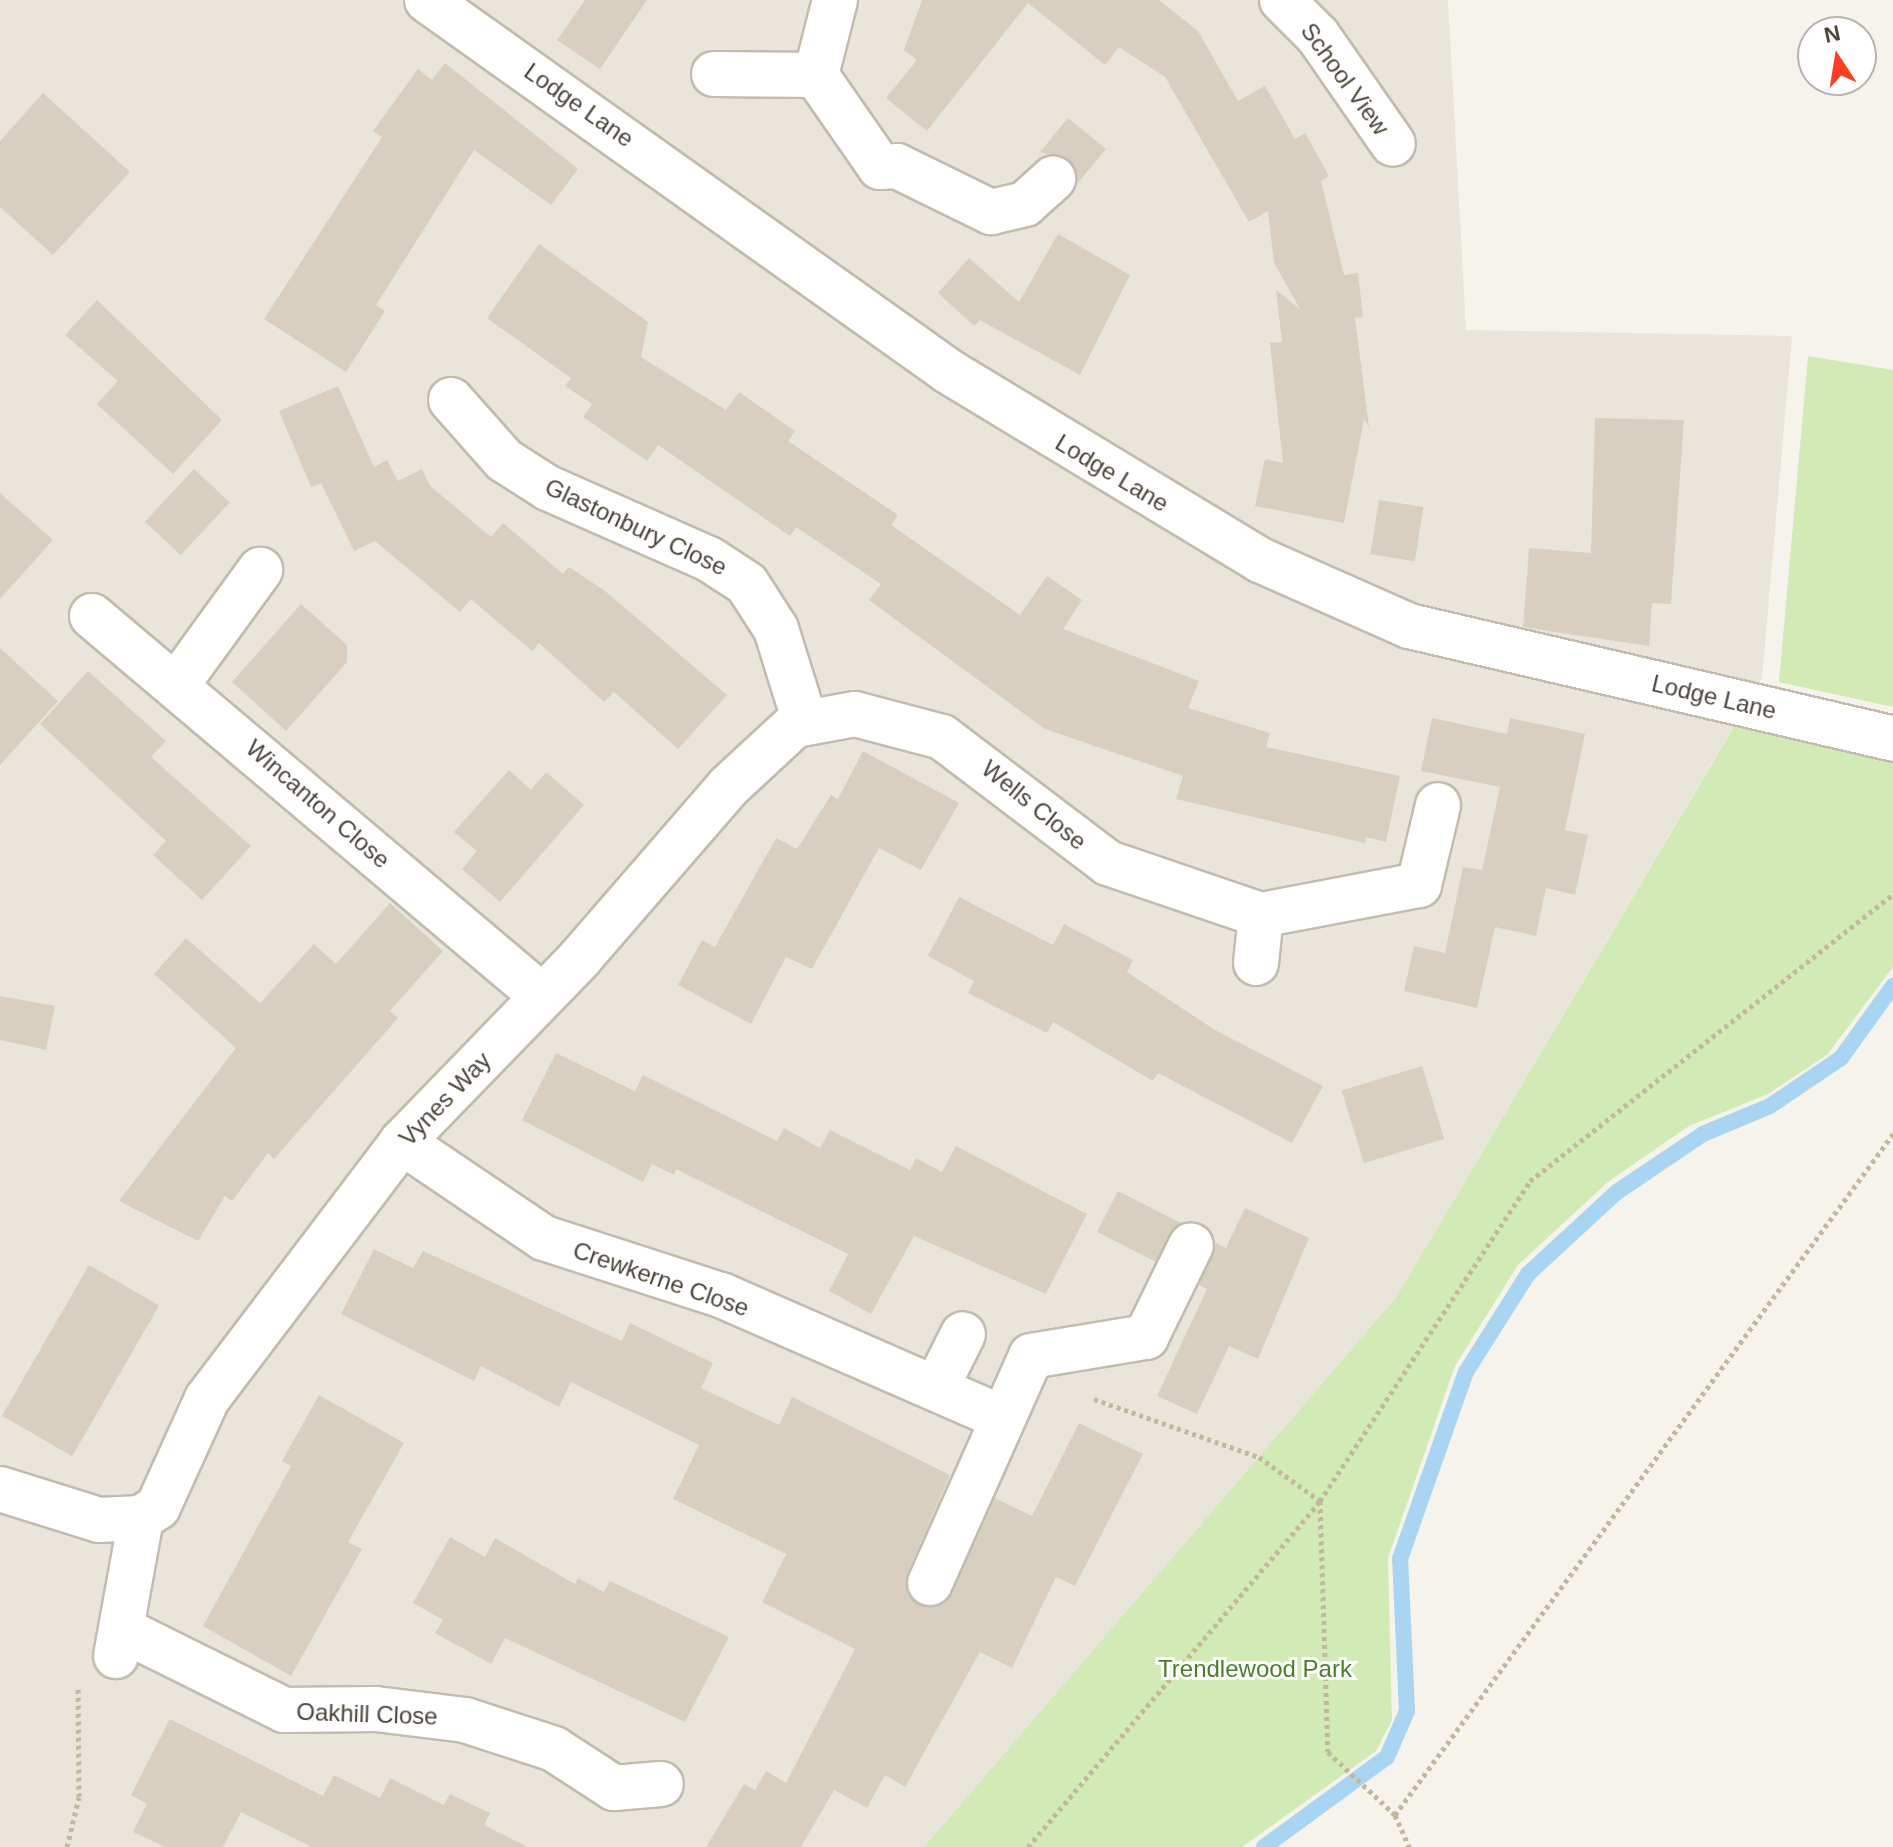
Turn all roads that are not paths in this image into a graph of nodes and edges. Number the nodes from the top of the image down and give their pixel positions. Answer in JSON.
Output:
{"nodes":[{"id":1,"x":427,"y":0,"type":"edge"},
{"id":2,"x":835,"y":0,"type":"edge"},
{"id":3,"x":1297,"y":5,"type":"edge"},
{"id":4,"x":714,"y":74,"type":"dead end"},
{"id":5,"x":816,"y":75,"type":"junction"},
{"id":6,"x":1393,"y":144,"type":"dead end"},
{"id":7,"x":1053,"y":179,"type":"dead end"},
{"id":8,"x":451,"y":400,"type":"dead end"},
{"id":9,"x":260,"y":570,"type":"dead end"},
{"id":10,"x":92,"y":616,"type":"dead end"},
{"id":11,"x":178,"y":683,"type":"junction"},
{"id":12,"x":805,"y":722,"type":"junction"},
{"id":13,"x":1893,"y":739,"type":"edge"},
{"id":14,"x":1438,"y":805,"type":"dead end"},
{"id":15,"x":1261,"y":915,"type":"junction"},
{"id":16,"x":1256,"y":963,"type":"dead end"},
{"id":17,"x":542,"y":996,"type":"junction"},
{"id":18,"x":402,"y":1142,"type":"junction"},
{"id":19,"x":1191,"y":1245,"type":"dead end"},
{"id":20,"x":963,"y":1334,"type":"dead end"},
{"id":21,"x":936,"y":1388,"type":"junction"},
{"id":22,"x":1002,"y":1418,"type":"junction"},
{"id":23,"x":0,"y":1489,"type":"edge"},
{"id":24,"x":141,"y":1518,"type":"junction"},
{"id":25,"x":930,"y":1583,"type":"dead end"},
{"id":26,"x":661,"y":1784,"type":"dead end"}],
"edges":[{"from":1,"to":13,"type":"street","name":"Lodge Lane"},
{"from":2,"to":5,"type":"street"},
{"from":3,"to":6,"type":"street","name":"School View"},
{"from":4,"to":5,"type":"street"},
{"from":5,"to":7,"type":"street"},
{"from":8,"to":12,"type":"street","name":"Glastonbury Close"},
{"from":9,"to":11,"type":"street"},
{"from":10,"to":11,"type":"street","name":"Wincanton Close"},
{"from":11,"to":17,"type":"street","name":"Wincanton Close"},
{"from":12,"to":15,"type":"street","name":"Wells Close"},
{"from":12,"to":17,"type":"street","name":"Vynes Way"},
{"from":14,"to":15,"type":"street","name":"Wells Close"},
{"from":15,"to":16,"type":"street"},
{"from":17,"to":18,"type":"street","name":"Vynes Way"},
{"from":18,"to":21,"type":"street","name":"Crewkerne Close"},
{"from":18,"to":24,"type":"street","name":"Vynes Way"},
{"from":19,"to":22,"type":"street"},
{"from":20,"to":21,"type":"street"},
{"from":21,"to":22,"type":"street","name":"Crewkerne Close"},
{"from":22,"to":25,"type":"street"},
{"from":23,"to":24,"type":"street"},
{"from":24,"to":26,"type":"street","name":"Oakhill Close"}]}
